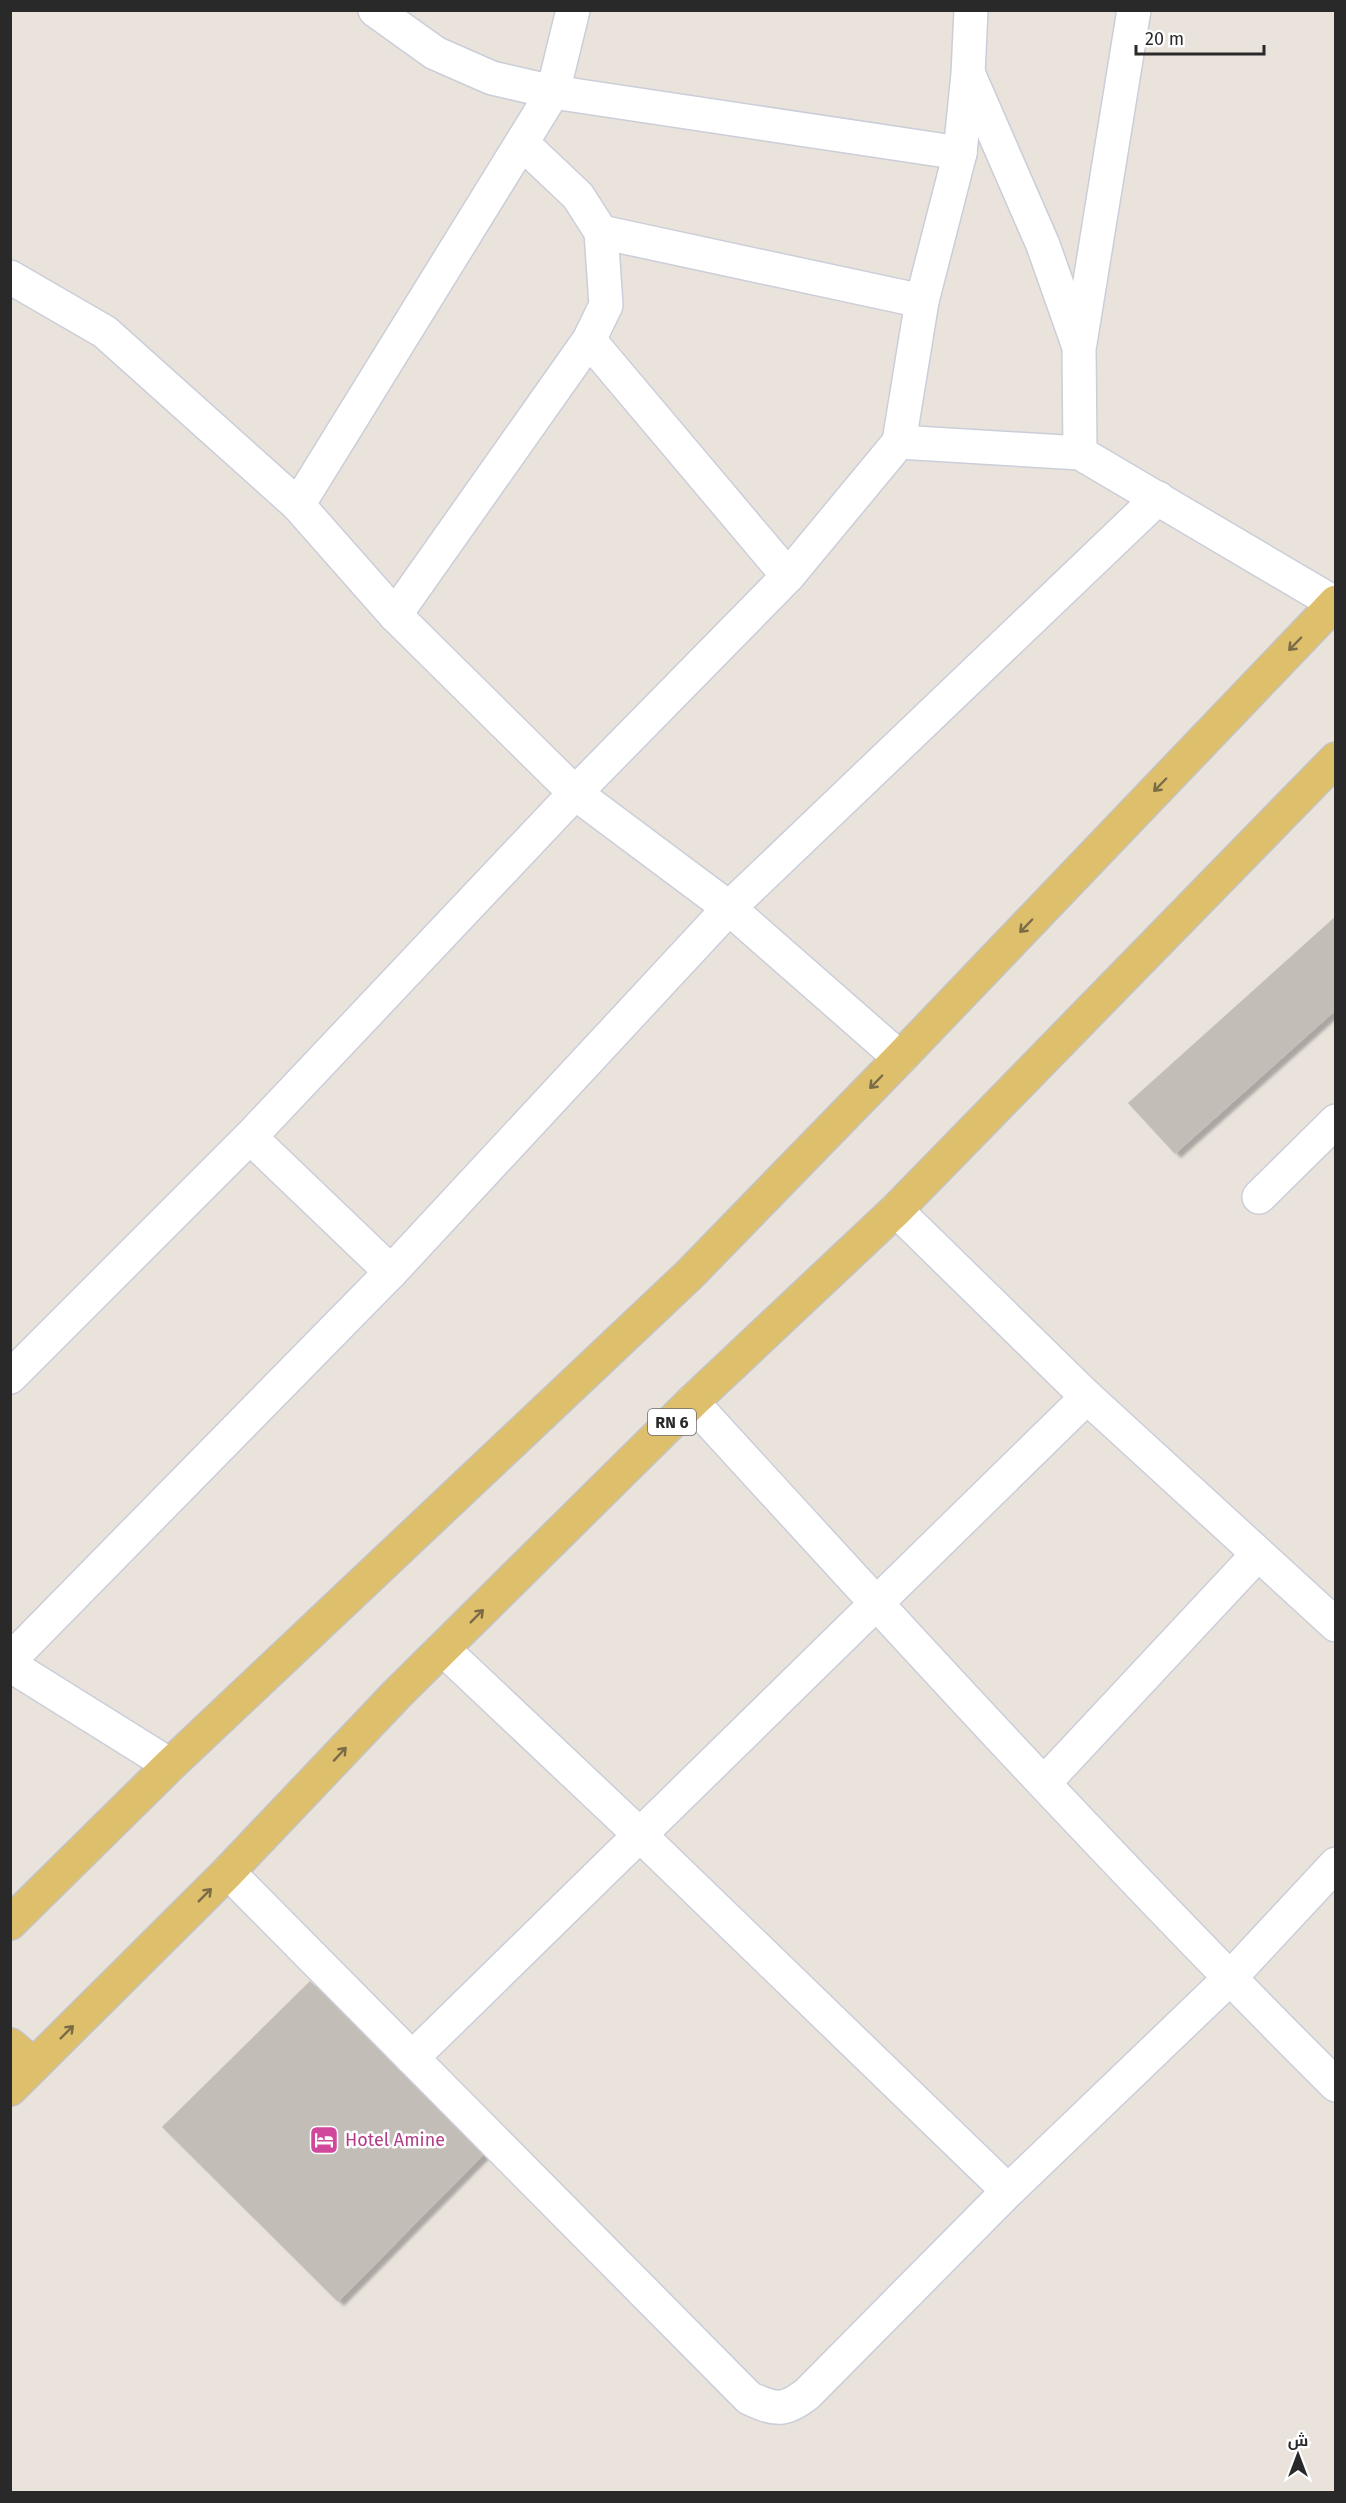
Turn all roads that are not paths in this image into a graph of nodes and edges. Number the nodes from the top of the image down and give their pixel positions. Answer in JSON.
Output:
{"nodes":[{"id":1,"x":375,"y":10,"type":"edge"},
{"id":2,"x":573,"y":10,"type":"edge"},
{"id":3,"x":971,"y":10,"type":"edge"},
{"id":4,"x":1134,"y":10,"type":"edge"},
{"id":5,"x":968,"y":74,"type":"junction"},
{"id":6,"x":553,"y":92,"type":"junction"},
{"id":7,"x":522,"y":143,"type":"junction"},
{"id":8,"x":960,"y":153,"type":"junction"},
{"id":9,"x":601,"y":232,"type":"junction"},
{"id":10,"x":10,"y":278,"type":"edge"},
{"id":11,"x":922,"y":301,"type":"junction"},
{"id":12,"x":589,"y":340,"type":"junction"},
{"id":13,"x":1079,"y":347,"type":"junction"},
{"id":14,"x":898,"y":442,"type":"junction"},
{"id":15,"x":1080,"y":453,"type":"junction"},
{"id":16,"x":1158,"y":498,"type":"junction"},
{"id":17,"x":298,"y":505,"type":"junction"},
{"id":18,"x":788,"y":576,"type":"junction"},
{"id":19,"x":1335,"y":603,"type":"edge"},
{"id":20,"x":394,"y":615,"type":"junction"},
{"id":21,"x":1335,"y":759,"type":"edge"},
{"id":22,"x":575,"y":793,"type":"junction"},
{"id":23,"x":729,"y":908,"type":"junction"},
{"id":24,"x":900,"y":1058,"type":"junction"},
{"id":25,"x":1335,"y":1121,"type":"edge"},
{"id":26,"x":250,"y":1137,"type":"junction"},
{"id":27,"x":1259,"y":1197,"type":"dead end"},
{"id":28,"x":896,"y":1210,"type":"junction"},
{"id":29,"x":391,"y":1272,"type":"junction"},
{"id":30,"x":10,"y":1377,"type":"edge"},
{"id":31,"x":1087,"y":1397,"type":"junction"},
{"id":32,"x":692,"y":1402,"type":"junction"},
{"id":33,"x":1258,"y":1554,"type":"junction"},
{"id":34,"x":877,"y":1604,"type":"junction"},
{"id":35,"x":1335,"y":1625,"type":"edge"},
{"id":36,"x":443,"y":1649,"type":"junction"},
{"id":37,"x":10,"y":1659,"type":"edge"},
{"id":38,"x":10,"y":1665,"type":"edge"},
{"id":39,"x":170,"y":1765,"type":"junction"},
{"id":40,"x":1045,"y":1782,"type":"junction"},
{"id":41,"x":640,"y":1836,"type":"junction"},
{"id":42,"x":1335,"y":1864,"type":"edge"},
{"id":43,"x":228,"y":1872,"type":"junction"},
{"id":44,"x":10,"y":1923,"type":"edge"},
{"id":45,"x":1229,"y":1979,"type":"junction"},
{"id":46,"x":22,"y":2055,"type":"edge"},
{"id":47,"x":412,"y":2058,"type":"junction"},
{"id":48,"x":1335,"y":2085,"type":"edge"},
{"id":49,"x":10,"y":2089,"type":"edge"},
{"id":50,"x":1008,"y":2191,"type":"junction"}],
"edges":[{"from":1,"to":6,"type":"street"},
{"from":2,"to":6,"type":"street"},
{"from":3,"to":5,"type":"street"},
{"from":4,"to":13,"type":"street"},
{"from":5,"to":8,"type":"street"},
{"from":5,"to":13,"type":"street"},
{"from":6,"to":7,"type":"street"},
{"from":6,"to":8,"type":"street"},
{"from":7,"to":9,"type":"street"},
{"from":7,"to":17,"type":"street"},
{"from":8,"to":11,"type":"street"},
{"from":9,"to":11,"type":"street"},
{"from":9,"to":12,"type":"street"},
{"from":10,"to":17,"type":"street"},
{"from":11,"to":14,"type":"street"},
{"from":12,"to":18,"type":"street"},
{"from":12,"to":20,"type":"street"},
{"from":13,"to":15,"type":"street"},
{"from":14,"to":15,"type":"street"},
{"from":14,"to":18,"type":"street"},
{"from":15,"to":16,"type":"street"},
{"from":16,"to":19,"type":"street"},
{"from":16,"to":23,"type":"street"},
{"from":17,"to":20,"type":"street"},
{"from":18,"to":22,"type":"street"},
{"from":19,"to":24,"type":"main road","one_way":true},
{"from":20,"to":22,"type":"street"},
{"from":21,"to":28,"type":"main road","number":"RN 6"},
{"from":22,"to":23,"type":"street"},
{"from":22,"to":26,"type":"street"},
{"from":23,"to":24,"type":"street"},
{"from":23,"to":29,"type":"street"},
{"from":24,"to":39,"type":"main road","one_way":true},
{"from":25,"to":27,"type":"street"},
{"from":26,"to":29,"type":"street"},
{"from":26,"to":30,"type":"street"},
{"from":28,"to":31,"type":"street"},
{"from":28,"to":32,"type":"main road","number":"RN 6"},
{"from":29,"to":37,"type":"street"},
{"from":31,"to":33,"type":"street"},
{"from":31,"to":34,"type":"street"},
{"from":32,"to":34,"type":"street"},
{"from":36,"to":32,"type":"main road","number":"RN 6","one_way":true},
{"from":33,"to":35,"type":"street"},
{"from":33,"to":40,"type":"street"},
{"from":34,"to":40,"type":"street"},
{"from":34,"to":41,"type":"street"},
{"from":36,"to":41,"type":"street"},
{"from":43,"to":36,"type":"main road","number":"RN 6","one_way":true},
{"from":38,"to":39,"type":"street"},
{"from":39,"to":44,"type":"main road"},
{"from":40,"to":45,"type":"street"},
{"from":41,"to":47,"type":"street"},
{"from":41,"to":50,"type":"street"},
{"from":42,"to":45,"type":"street"},
{"from":46,"to":43,"type":"main road","number":"RN 6","one_way":true},
{"from":43,"to":47,"type":"street"},
{"from":45,"to":48,"type":"street"},
{"from":45,"to":50,"type":"street"},
{"from":46,"to":49,"type":"main road","number":"RN 6"},
{"from":47,"to":50,"type":"street"}]}
